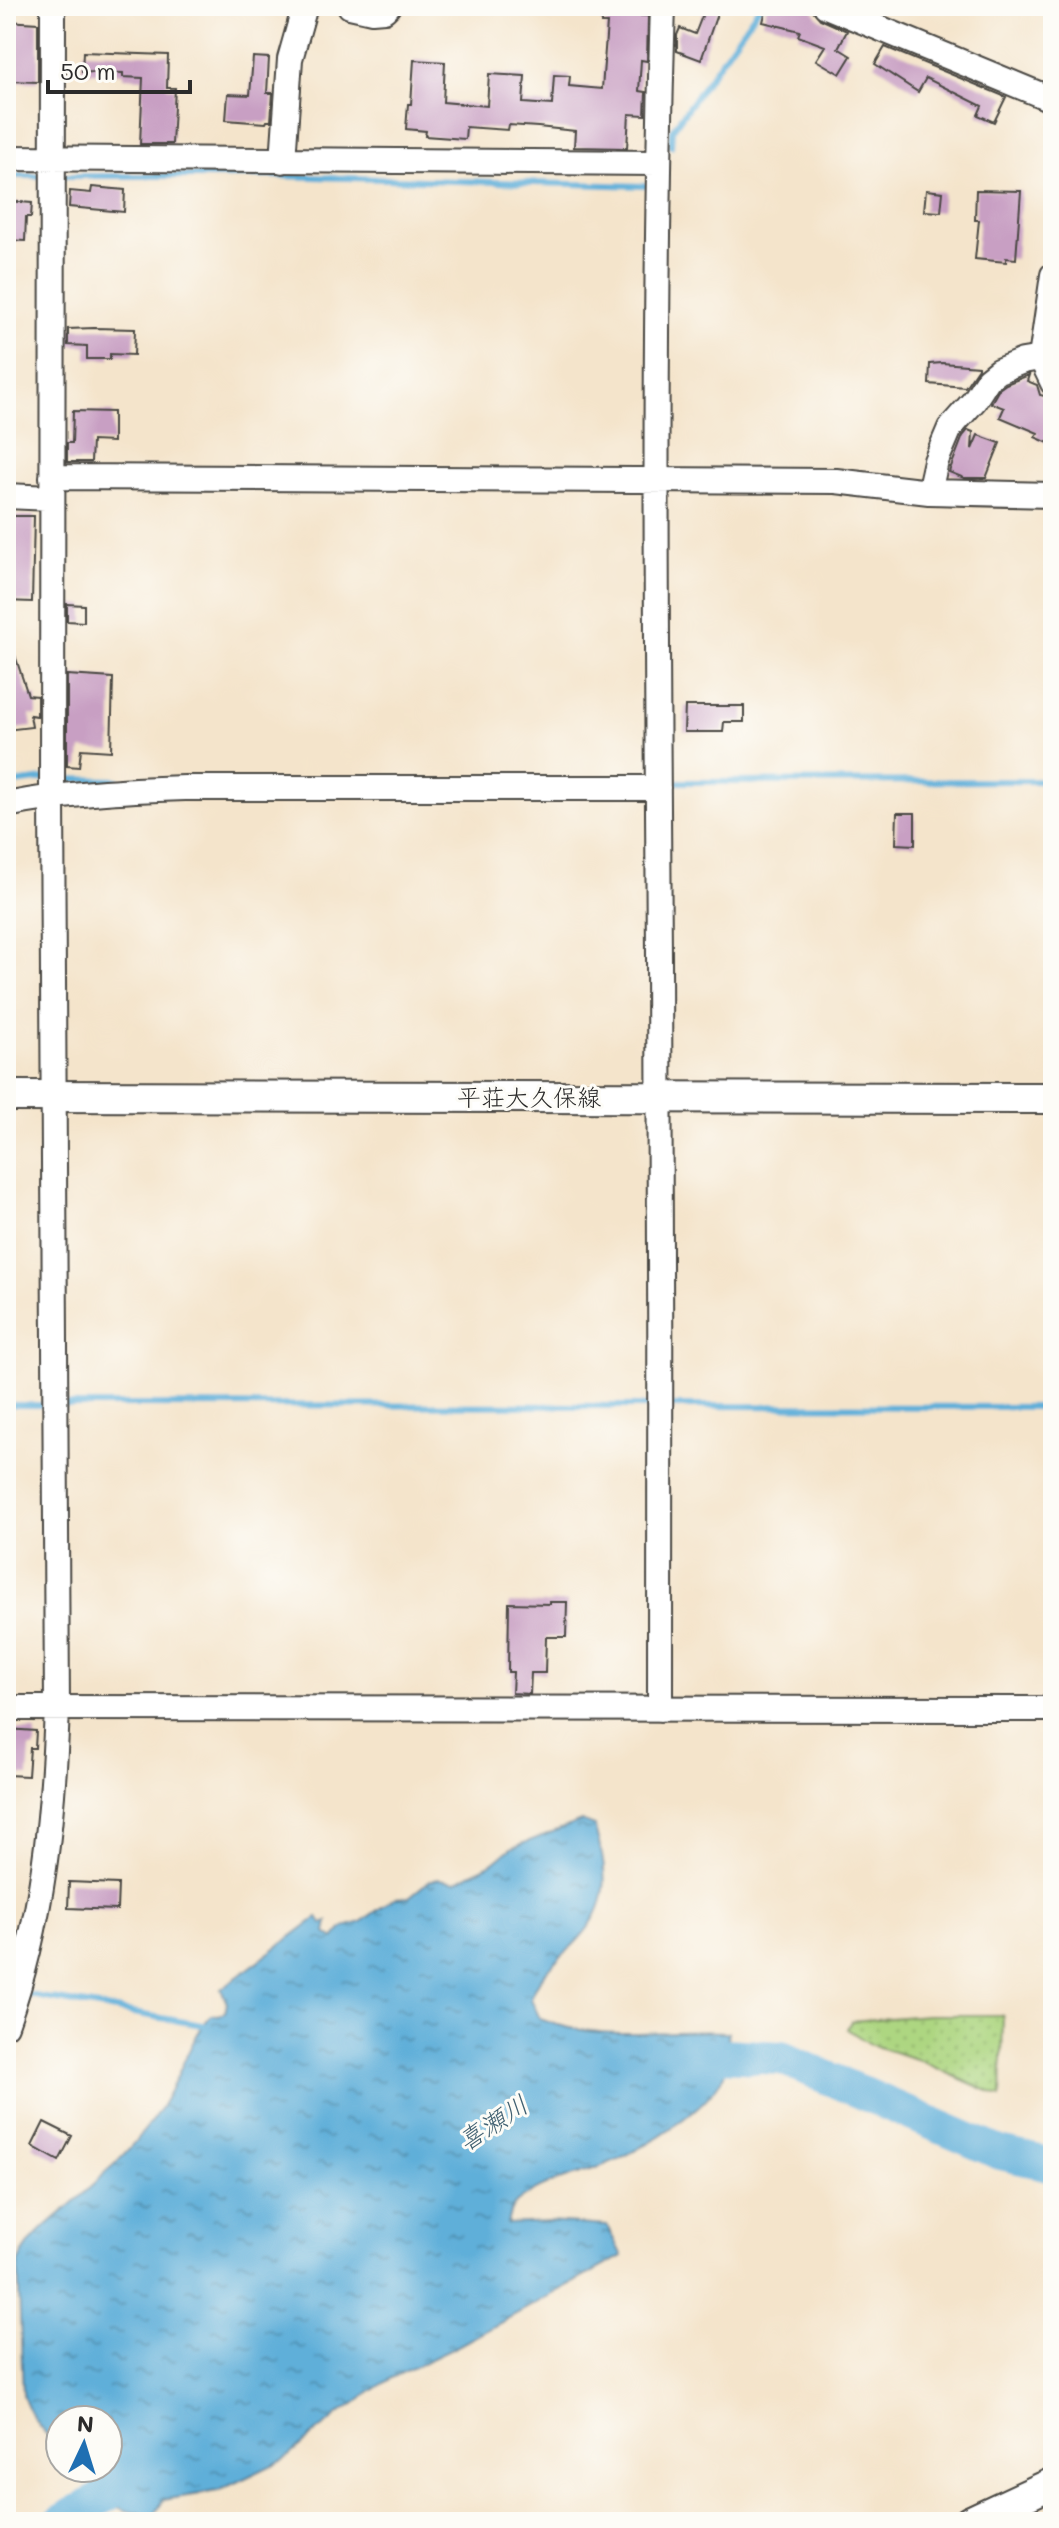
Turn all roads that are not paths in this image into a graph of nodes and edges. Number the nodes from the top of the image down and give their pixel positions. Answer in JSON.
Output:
{"nodes":[{"id":1,"x":53,"y":6,"type":"edge"},
{"id":2,"x":305,"y":6,"type":"edge"},
{"id":3,"x":350,"y":6,"type":"edge"},
{"id":4,"x":388,"y":6,"type":"edge"},
{"id":5,"x":663,"y":6,"type":"edge"},
{"id":6,"x":826,"y":6,"type":"edge"},
{"id":7,"x":1053,"y":100,"type":"edge"},
{"id":8,"x":6,"y":158,"type":"edge"},
{"id":9,"x":53,"y":160,"type":"junction"},
{"id":10,"x":283,"y":161,"type":"junction"},
{"id":11,"x":658,"y":163,"type":"junction"},
{"id":12,"x":1053,"y":275,"type":"edge"},
{"id":13,"x":1041,"y":358,"type":"junction"},
{"id":14,"x":1053,"y":383,"type":"edge"},
{"id":15,"x":656,"y":479,"type":"junction"},
{"id":16,"x":52,"y":487,"type":"junction"},
{"id":17,"x":929,"y":492,"type":"junction"},
{"id":18,"x":1053,"y":495,"type":"edge"},
{"id":19,"x":6,"y":496,"type":"edge"},
{"id":20,"x":658,"y":788,"type":"junction"},
{"id":21,"x":52,"y":796,"type":"junction"},
{"id":22,"x":6,"y":805,"type":"edge"},
{"id":23,"x":53,"y":1095,"type":"junction"},
{"id":24,"x":6,"y":1096,"type":"edge"},
{"id":25,"x":1053,"y":1098,"type":"edge"},
{"id":26,"x":660,"y":1099,"type":"junction"},
{"id":27,"x":6,"y":1708,"type":"edge"},
{"id":28,"x":57,"y":1708,"type":"junction"},
{"id":29,"x":660,"y":1709,"type":"junction"},
{"id":30,"x":1053,"y":1709,"type":"edge"},
{"id":31,"x":9,"y":2010,"type":"edge"},
{"id":32,"x":1053,"y":2483,"type":"edge"},
{"id":33,"x":969,"y":2522,"type":"edge"}],
"edges":[{"from":1,"to":9,"type":"street"},
{"from":2,"to":10,"type":"street"},
{"from":3,"to":4,"type":"street"},
{"from":5,"to":11,"type":"street"},
{"from":6,"to":7,"type":"street"},
{"from":8,"to":9,"type":"street"},
{"from":9,"to":10,"type":"street"},
{"from":9,"to":16,"type":"street"},
{"from":10,"to":11,"type":"street"},
{"from":11,"to":15,"type":"street"},
{"from":12,"to":13,"type":"street"},
{"from":13,"to":14,"type":"street"},
{"from":13,"to":17,"type":"street"},
{"from":15,"to":16,"type":"street"},
{"from":15,"to":17,"type":"street"},
{"from":15,"to":20,"type":"street"},
{"from":16,"to":19,"type":"street"},
{"from":16,"to":21,"type":"street"},
{"from":17,"to":18,"type":"street"},
{"from":20,"to":21,"type":"street"},
{"from":20,"to":26,"type":"street"},
{"from":21,"to":22,"type":"street"},
{"from":21,"to":23,"type":"street"},
{"from":23,"to":24,"type":"main road","name":"平荘大久保線"},
{"from":23,"to":26,"type":"main road","name":"平荘大久保線"},
{"from":23,"to":28,"type":"street"},
{"from":25,"to":26,"type":"main road","name":"平荘大久保線"},
{"from":26,"to":29,"type":"street"},
{"from":27,"to":28,"type":"street"},
{"from":28,"to":29,"type":"street"},
{"from":28,"to":31,"type":"street"},
{"from":29,"to":30,"type":"street"},
{"from":32,"to":33,"type":"main road"}]}
